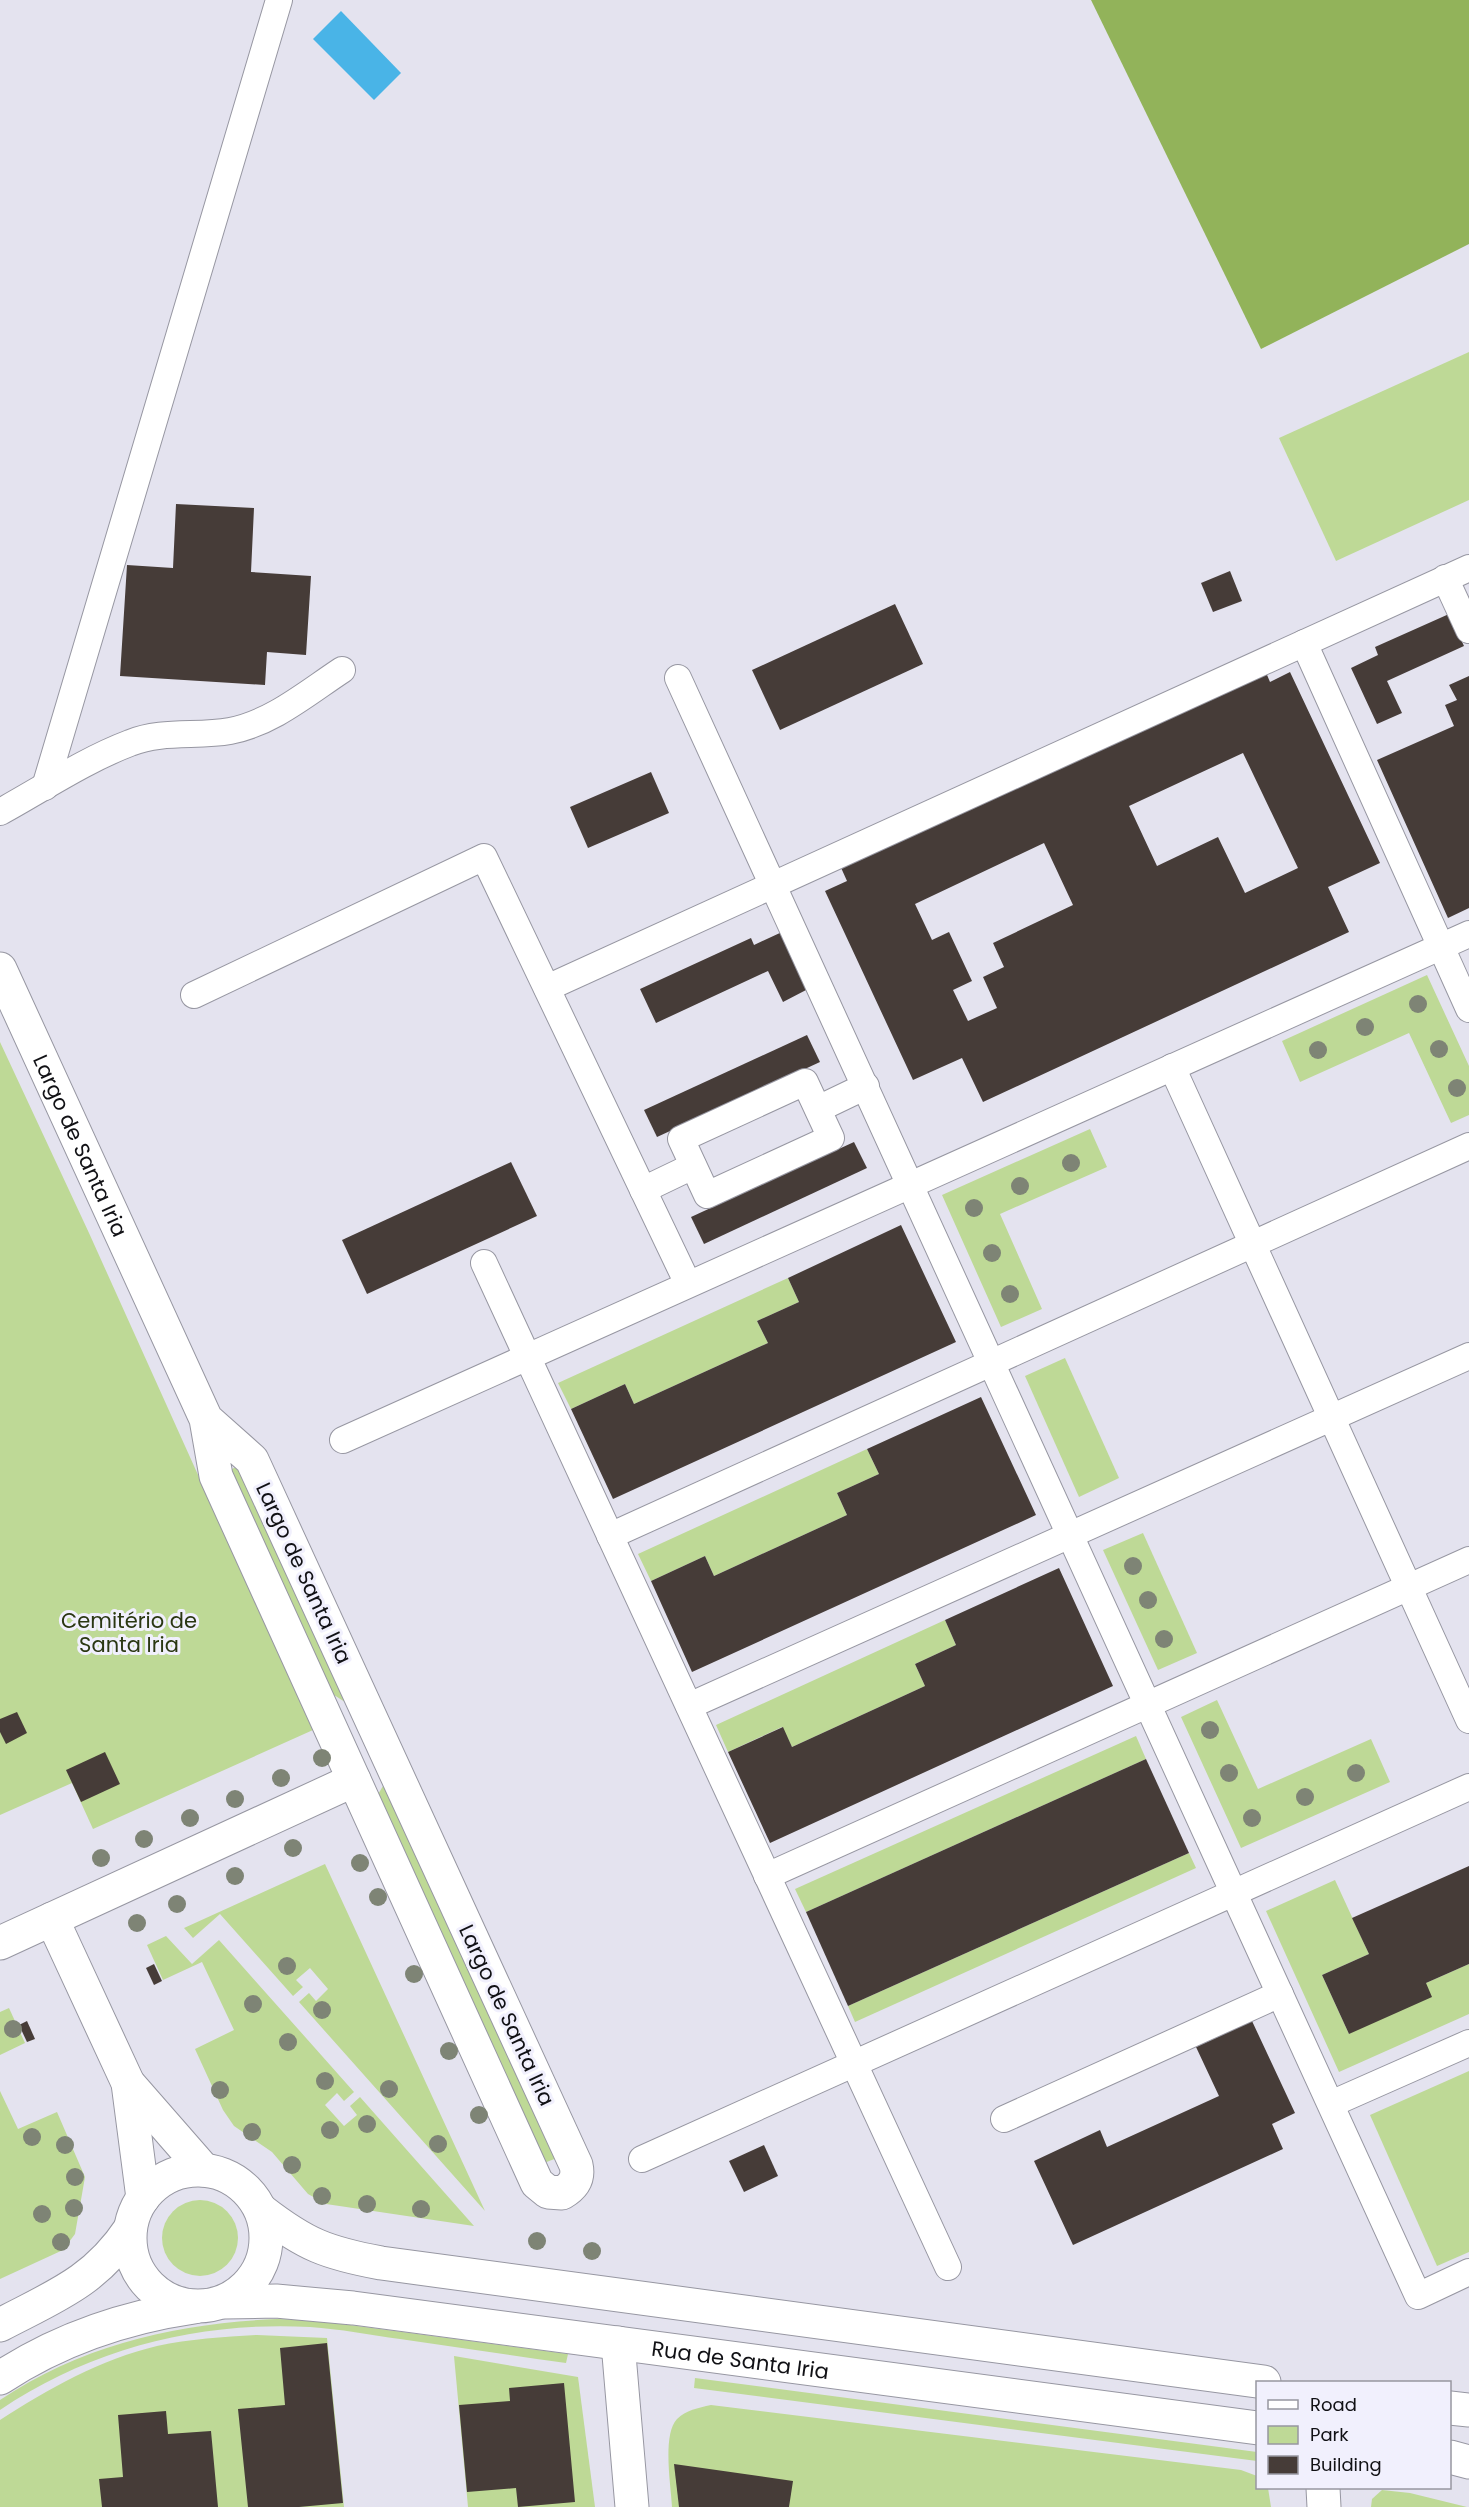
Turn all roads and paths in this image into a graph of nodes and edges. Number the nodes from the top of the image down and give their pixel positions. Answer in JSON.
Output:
{"nodes":[{"id":1,"x":279,"y":0,"type":"edge"},
{"id":2,"x":1469,"y":568,"type":"edge"},
{"id":3,"x":1445,"y":579,"type":"junction"},
{"id":4,"x":1469,"y":630,"type":"edge"},
{"id":5,"x":1304,"y":643,"type":"junction"},
{"id":6,"x":342,"y":670,"type":"dead end"},
{"id":7,"x":678,"y":678,"type":"dead end"},
{"id":8,"x":45,"y":787,"type":"junction"},
{"id":9,"x":0,"y":812,"type":"edge"},
{"id":10,"x":773,"y":885,"type":"junction"},
{"id":11,"x":1469,"y":934,"type":"edge"},
{"id":12,"x":1441,"y":946,"type":"junction"},
{"id":13,"x":0,"y":969,"type":"edge"},
{"id":14,"x":547,"y":988,"type":"junction"},
{"id":15,"x":194,"y":995,"type":"dead end"},
{"id":16,"x":1469,"y":1009,"type":"edge"},
{"id":17,"x":1172,"y":1067,"type":"junction"},
{"id":18,"x":866,"y":1086,"type":"junction"},
{"id":19,"x":818,"y":1109,"type":"junction"},
{"id":20,"x":1469,"y":1146,"type":"edge"},
{"id":21,"x":693,"y":1166,"type":"junction"},
{"id":22,"x":910,"y":1185,"type":"junction"},
{"id":23,"x":643,"y":1190,"type":"junction"},
{"id":24,"x":1253,"y":1244,"type":"junction"},
{"id":25,"x":484,"y":1263,"type":"dead end"},
{"id":26,"x":688,"y":1284,"type":"junction"},
{"id":27,"x":527,"y":1356,"type":"junction"},
{"id":28,"x":1469,"y":1356,"type":"edge"},
{"id":29,"x":992,"y":1363,"type":"junction"},
{"id":30,"x":1332,"y":1418,"type":"junction"},
{"id":31,"x":206,"y":1419,"type":"junction"},
{"id":32,"x":343,"y":1440,"type":"dead end"},
{"id":33,"x":1070,"y":1535,"type":"junction"},
{"id":34,"x":610,"y":1536,"type":"junction"},
{"id":35,"x":1469,"y":1560,"type":"edge"},
{"id":36,"x":1409,"y":1587,"type":"junction"},
{"id":37,"x":1148,"y":1704,"type":"junction"},
{"id":38,"x":688,"y":1706,"type":"junction"},
{"id":39,"x":1469,"y":1720,"type":"edge"},
{"id":40,"x":354,"y":1780,"type":"junction"},
{"id":41,"x":1469,"y":1787,"type":"edge"},
{"id":42,"x":767,"y":1876,"type":"junction"},
{"id":43,"x":1234,"y":1893,"type":"junction"},
{"id":44,"x":52,"y":1919,"type":"junction"},
{"id":45,"x":0,"y":1943,"type":"edge"},
{"id":46,"x":1280,"y":1994,"type":"junction"},
{"id":47,"x":1469,"y":2043,"type":"edge"},
{"id":48,"x":854,"y":2063,"type":"junction"},
{"id":49,"x":128,"y":2083,"type":"junction"},
{"id":50,"x":1331,"y":2104,"type":"junction"},
{"id":51,"x":1004,"y":2119,"type":"dead end"},
{"id":52,"x":642,"y":2159,"type":"dead end"},
{"id":53,"x":204,"y":2170,"type":"junction"},
{"id":54,"x":143,"y":2198,"type":"junction"},
{"id":55,"x":262,"y":2211,"type":"junction"},
{"id":56,"x":130,"y":2229,"type":"junction"},
{"id":57,"x":948,"y":2267,"type":"dead end"},
{"id":58,"x":1469,"y":2272,"type":"edge"},
{"id":59,"x":212,"y":2304,"type":"junction"},
{"id":60,"x":0,"y":2325,"type":"edge"},
{"id":61,"x":618,"y":2343,"type":"junction"},
{"id":62,"x":0,"y":2378,"type":"edge"},
{"id":63,"x":1257,"y":2381,"type":"edge"},
{"id":64,"x":1451,"y":2408,"type":"edge"},
{"id":65,"x":1469,"y":2410,"type":"edge"},
{"id":66,"x":1256,"y":2427,"type":"edge"},
{"id":67,"x":1451,"y":2458,"type":"edge"},
{"id":68,"x":1469,"y":2462,"type":"edge"},
{"id":69,"x":1323,"y":2489,"type":"edge"},
{"id":70,"x":632,"y":2507,"type":"edge"},
{"id":71,"x":1324,"y":2507,"type":"edge"}],
"edges":[{"from":1,"to":8,"type":"lane"},
{"from":2,"to":3,"type":"lane"},
{"from":3,"to":4,"type":"lane"},
{"from":3,"to":5,"type":"lane"},
{"from":5,"to":10,"type":"lane"},
{"from":5,"to":12,"type":"lane"},
{"from":6,"to":8,"type":"lane"},
{"from":7,"to":10,"type":"lane"},
{"from":8,"to":9,"type":"lane"},
{"from":10,"to":14,"type":"lane"},
{"from":10,"to":18,"type":"lane"},
{"from":11,"to":12,"type":"lane"},
{"from":12,"to":16,"type":"lane"},
{"from":12,"to":17,"type":"lane"},
{"from":13,"to":31,"type":"street","name":"Largo de Santa Iria"},
{"from":14,"to":15,"type":"lane"},
{"from":14,"to":23,"type":"lane"},
{"from":17,"to":22,"type":"lane"},
{"from":17,"to":24,"type":"lane"},
{"from":18,"to":19,"type":"lane"},
{"from":18,"to":22,"type":"lane"},
{"from":19,"to":21,"type":"lane"},
{"from":19,"to":21,"type":"lane"},
{"from":20,"to":24,"type":"lane"},
{"from":21,"to":23,"type":"lane"},
{"from":22,"to":26,"type":"lane"},
{"from":22,"to":29,"type":"lane"},
{"from":23,"to":26,"type":"lane"},
{"from":24,"to":29,"type":"lane"},
{"from":24,"to":30,"type":"lane"},
{"from":25,"to":27,"type":"lane"},
{"from":26,"to":27,"type":"lane"},
{"from":27,"to":32,"type":"lane"},
{"from":27,"to":34,"type":"lane"},
{"from":28,"to":30,"type":"lane"},
{"from":29,"to":33,"type":"lane"},
{"from":29,"to":34,"type":"lane"},
{"from":30,"to":33,"type":"lane"},
{"from":30,"to":36,"type":"lane"},
{"from":31,"to":40,"type":"street","name":"Largo de Santa Iria"},
{"from":31,"to":40,"type":"street","name":"Largo de Santa Iria"},
{"from":33,"to":37,"type":"lane"},
{"from":33,"to":38,"type":"lane"},
{"from":34,"to":38,"type":"lane"},
{"from":35,"to":36,"type":"lane"},
{"from":36,"to":37,"type":"lane"},
{"from":36,"to":39,"type":"lane"},
{"from":37,"to":42,"type":"lane"},
{"from":37,"to":43,"type":"lane"},
{"from":38,"to":42,"type":"lane"},
{"from":40,"to":44,"type":"street"},
{"from":41,"to":43,"type":"lane"},
{"from":42,"to":48,"type":"lane"},
{"from":43,"to":46,"type":"lane"},
{"from":43,"to":48,"type":"lane"},
{"from":44,"to":45,"type":"street"},
{"from":44,"to":49,"type":"street"},
{"from":46,"to":50,"type":"lane"},
{"from":46,"to":51,"type":"lane"},
{"from":47,"to":50,"type":"lane"},
{"from":48,"to":52,"type":"lane"},
{"from":48,"to":57,"type":"lane"},
{"from":49,"to":53,"type":"street"},
{"from":49,"to":54,"type":"street"},
{"from":50,"to":58,"type":"lane"},
{"from":53,"to":54,"type":"street"},
{"from":53,"to":55,"type":"street"},
{"from":54,"to":56,"type":"street"},
{"from":55,"to":59,"type":"street"},
{"from":55,"to":63,"type":"street"},
{"from":56,"to":59,"type":"street"},
{"from":56,"to":60,"type":"street"},
{"from":59,"to":61,"type":"street","name":"Rua de Santa Iria"},
{"from":59,"to":62,"type":"street","name":"Rua de Santa Iria"},
{"from":61,"to":66,"type":"street","name":"Rua de Santa Iria"},
{"from":61,"to":70,"type":"street"},
{"from":64,"to":65,"type":"street"},
{"from":67,"to":68,"type":"street"},
{"from":69,"to":71,"type":"street"}]}
